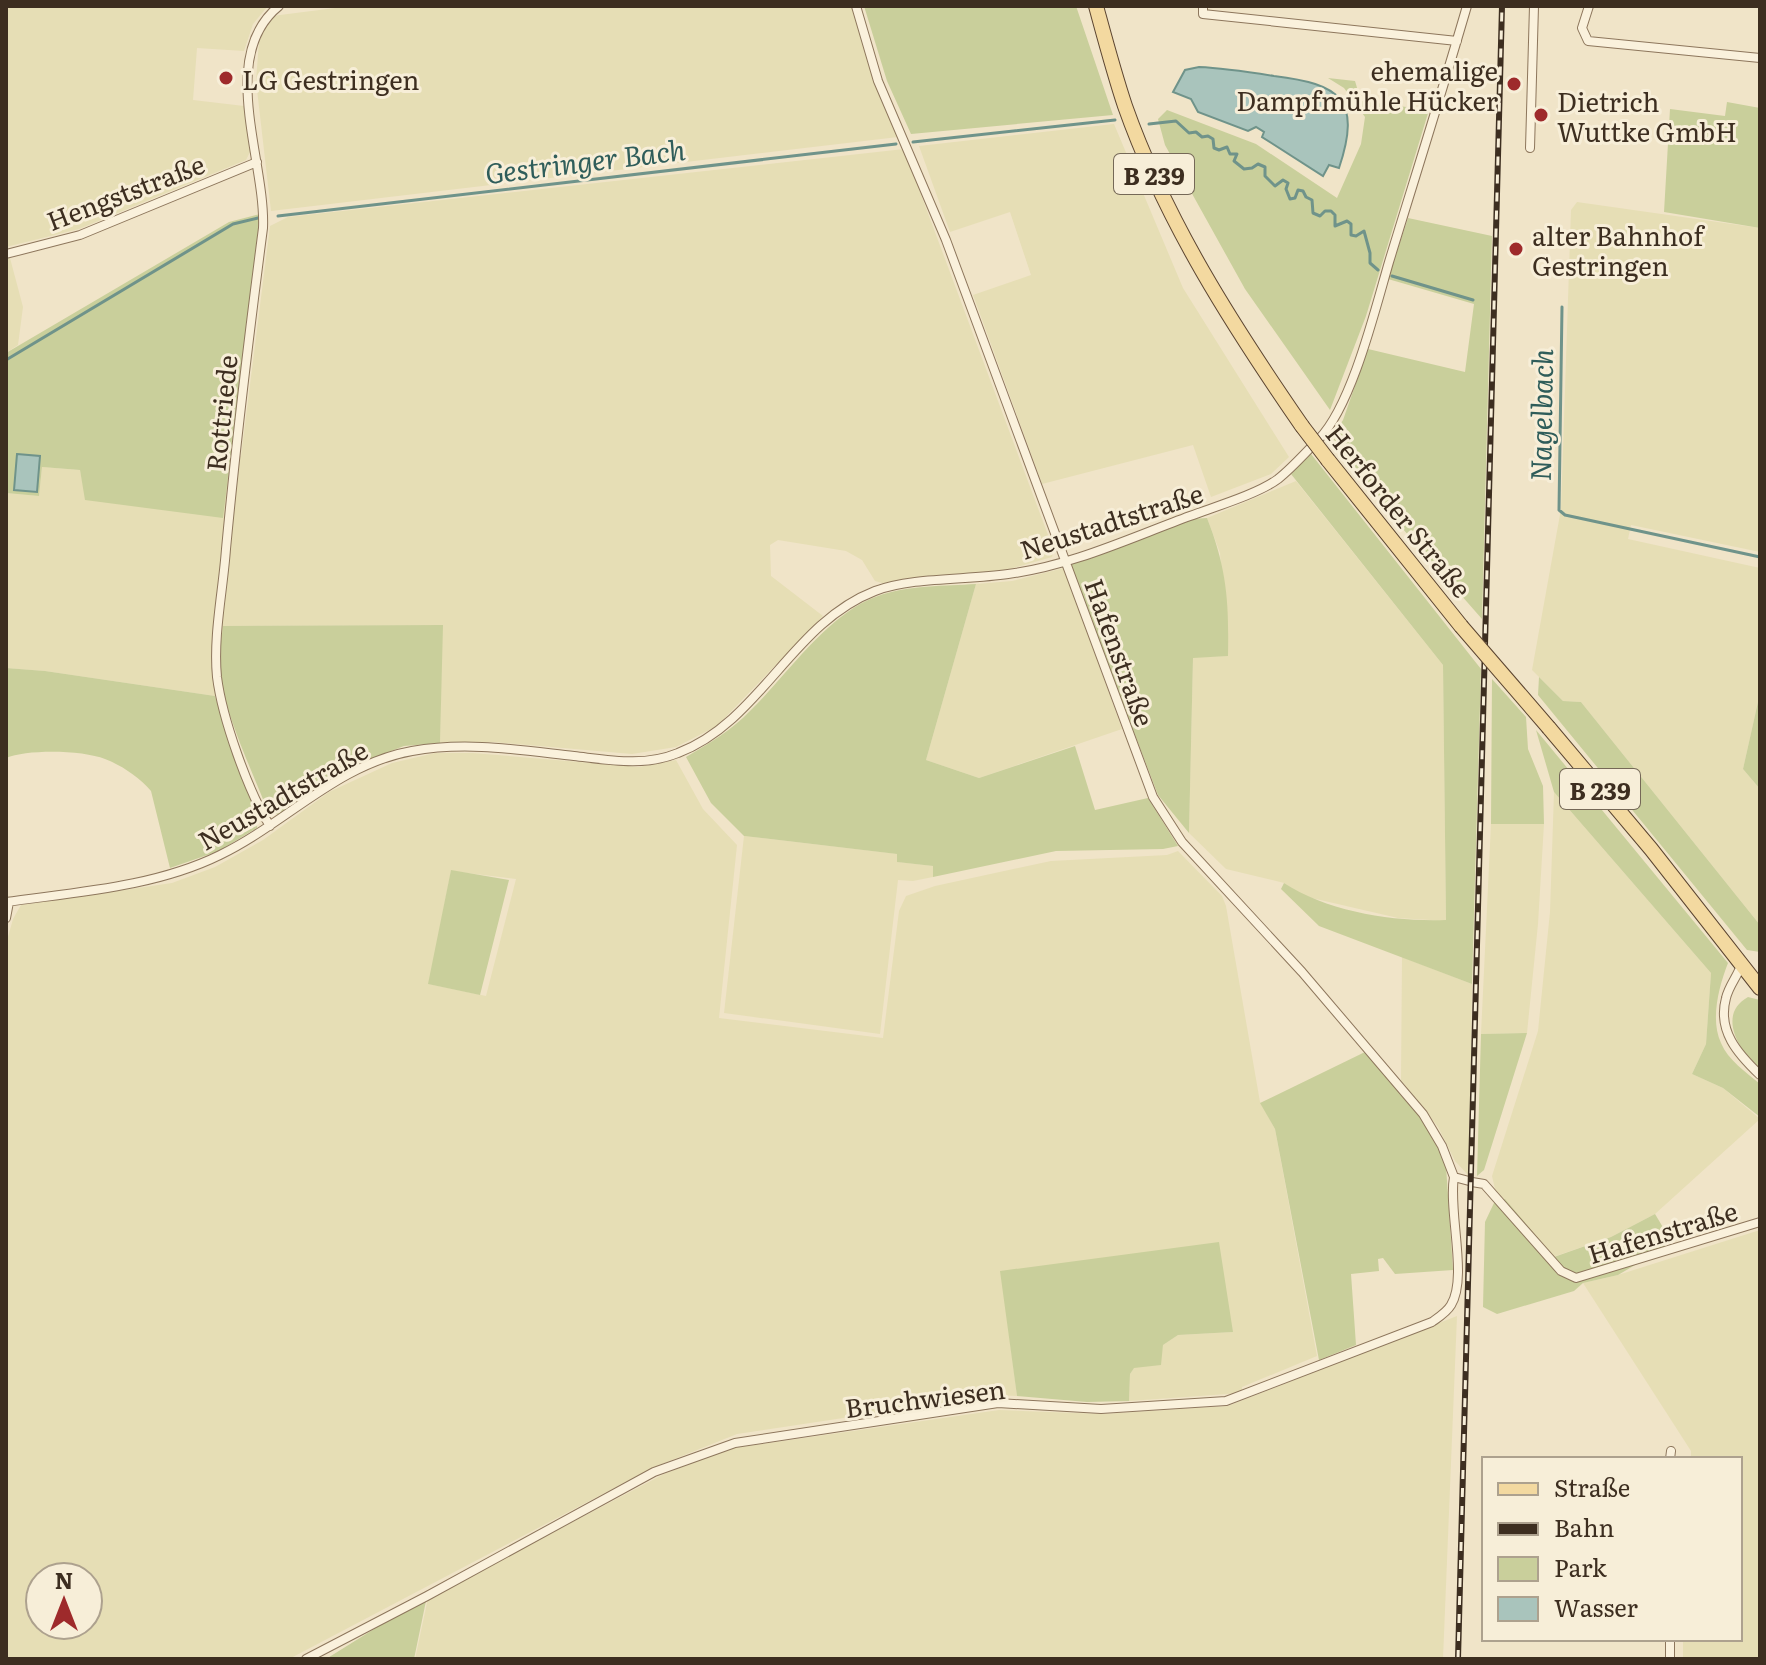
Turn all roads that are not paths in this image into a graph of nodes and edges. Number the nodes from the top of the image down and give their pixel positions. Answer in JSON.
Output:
{"nodes":[{"id":1,"x":279,"y":6,"type":"edge"},
{"id":2,"x":856,"y":6,"type":"edge"},
{"id":3,"x":1096,"y":6,"type":"edge"},
{"id":4,"x":1203,"y":6,"type":"edge"},
{"id":5,"x":1467,"y":6,"type":"edge"},
{"id":6,"x":1534,"y":6,"type":"edge"},
{"id":7,"x":1589,"y":6,"type":"edge"},
{"id":8,"x":1457,"y":41,"type":"junction"},
{"id":9,"x":1760,"y":58,"type":"edge"},
{"id":10,"x":1530,"y":148,"type":"dead end"},
{"id":11,"x":257,"y":162,"type":"junction"},
{"id":12,"x":6,"y":254,"type":"edge"},
{"id":13,"x":1066,"y":562,"type":"junction"},
{"id":14,"x":270,"y":826,"type":"junction"},
{"id":15,"x":8,"y":902,"type":"edge"},
{"id":16,"x":6,"y":918,"type":"edge"},
{"id":17,"x":1742,"y":963,"type":"junction"},
{"id":18,"x":1759,"y":985,"type":"edge"},
{"id":19,"x":1760,"y":1075,"type":"edge"},
{"id":20,"x":1454,"y":1177,"type":"junction"},
{"id":21,"x":1760,"y":1222,"type":"edge"},
{"id":22,"x":306,"y":1659,"type":"edge"}],
"edges":[{"from":1,"to":11,"type":"street","name":"Rottriede"},
{"from":2,"to":13,"type":"street","name":"Hafenstraße"},
{"from":3,"to":17,"type":"main road","name":"Herforder Straße","number":"B 239","bridge":true},
{"from":4,"to":8,"type":"street"},
{"from":5,"to":8,"type":"street","name":"Neustadtstraße"},
{"from":6,"to":10,"type":"street"},
{"from":7,"to":9,"type":"street"},
{"from":8,"to":13,"type":"street","name":"Neustadtstraße"},
{"from":11,"to":12,"type":"street","name":"Hengststraße"},
{"from":11,"to":14,"type":"street","name":"Rottriede"},
{"from":13,"to":14,"type":"street","name":"Neustadtstraße"},
{"from":13,"to":20,"type":"street","name":"Hafenstraße"},
{"from":14,"to":15,"type":"street","name":"Neustadtstraße"},
{"from":15,"to":16,"type":"street"},
{"from":17,"to":18,"type":"main road","name":"Herforder Straße","number":"B 239"},
{"from":17,"to":19,"type":"street"},
{"from":20,"to":21,"type":"street","name":"Hafenstraße"},
{"from":20,"to":22,"type":"street","name":"Bruchwiesen"}]}
